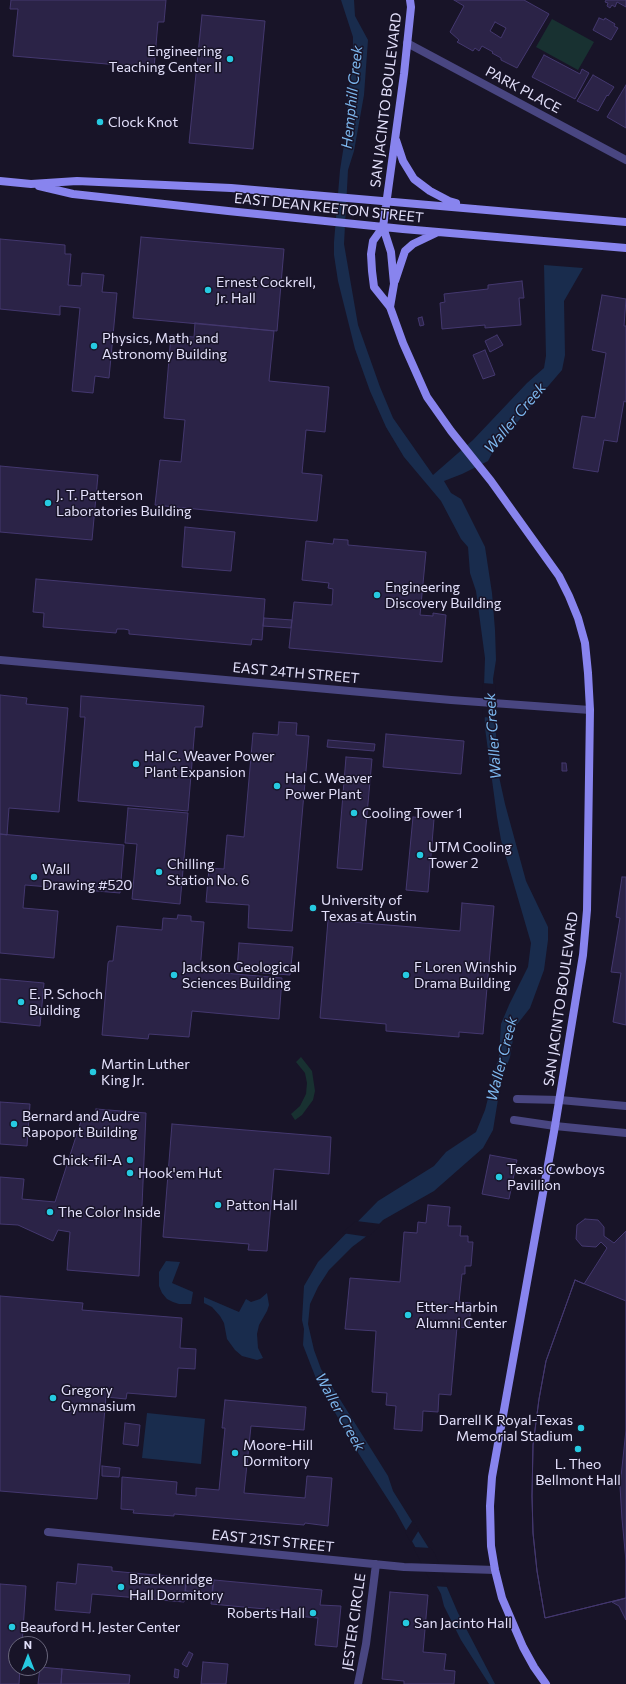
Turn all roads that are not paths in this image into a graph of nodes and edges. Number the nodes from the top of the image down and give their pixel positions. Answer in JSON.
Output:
{"nodes":[{"id":1,"x":410,"y":0,"type":"edge"},
{"id":2,"x":407,"y":43,"type":"junction"},
{"id":3,"x":395,"y":137,"type":"junction"},
{"id":4,"x":626,"y":160,"type":"edge"},
{"id":5,"x":0,"y":182,"type":"edge"},
{"id":6,"x":31,"y":184,"type":"junction"},
{"id":7,"x":386,"y":201,"type":"junction"},
{"id":8,"x":474,"y":208,"type":"junction"},
{"id":9,"x":626,"y":222,"type":"edge"},
{"id":10,"x":384,"y":227,"type":"junction"},
{"id":11,"x":437,"y":232,"type":"junction"},
{"id":12,"x":626,"y":248,"type":"edge"},
{"id":13,"x":394,"y":284,"type":"junction"},
{"id":14,"x":390,"y":307,"type":"junction"},
{"id":15,"x":0,"y":660,"type":"edge"},
{"id":16,"x":590,"y":710,"type":"junction"},
{"id":17,"x":518,"y":1099,"type":"dead end"},
{"id":18,"x":560,"y":1100,"type":"junction"},
{"id":19,"x":626,"y":1106,"type":"edge"},
{"id":20,"x":514,"y":1120,"type":"dead end"},
{"id":21,"x":555,"y":1126,"type":"junction"},
{"id":22,"x":626,"y":1133,"type":"edge"},
{"id":23,"x":48,"y":1532,"type":"dead end"},
{"id":24,"x":376,"y":1564,"type":"junction"},
{"id":25,"x":495,"y":1570,"type":"junction"},
{"id":26,"x":358,"y":1684,"type":"edge"},
{"id":27,"x":546,"y":1684,"type":"edge"}],
"edges":[{"from":1,"to":2,"type":"street","name":"SAN JACINTO BOULEVARD"},
{"from":2,"to":3,"type":"street","name":"SAN JACINTO BOULEVARD"},
{"from":2,"to":4,"type":"street","name":"PARK PLACE"},
{"from":3,"to":7,"type":"street","name":"SAN JACINTO BOULEVARD"},
{"from":3,"to":8,"type":"street"},
{"from":5,"to":6,"type":"street","name":"EAST DEAN KEETON STREET"},
{"from":6,"to":7,"type":"street","name":"EAST DEAN KEETON STREET"},
{"from":6,"to":10,"type":"street","name":"EAST DEAN KEETON STREET"},
{"from":7,"to":8,"type":"street","name":"EAST DEAN KEETON STREET"},
{"from":7,"to":10,"type":"street","name":"SAN JACINTO BOULEVARD"},
{"from":8,"to":9,"type":"street","name":"EAST DEAN KEETON STREET"},
{"from":10,"to":11,"type":"street","name":"EAST DEAN KEETON STREET"},
{"from":10,"to":13,"type":"street","name":"SAN JACINTO BOULEVARD"},
{"from":10,"to":14,"type":"street","name":"SAN JACINTO BOULEVARD"},
{"from":11,"to":12,"type":"street","name":"EAST DEAN KEETON STREET"},
{"from":11,"to":13,"type":"street"},
{"from":13,"to":14,"type":"street","name":"SAN JACINTO BOULEVARD"},
{"from":14,"to":16,"type":"street","name":"SAN JACINTO BOULEVARD"},
{"from":15,"to":16,"type":"street","name":"EAST 24TH STREET"},
{"from":16,"to":18,"type":"street","name":"SAN JACINTO BOULEVARD"},
{"from":17,"to":18,"type":"street"},
{"from":18,"to":19,"type":"street"},
{"from":18,"to":21,"type":"street","name":"SAN JACINTO BOULEVARD"},
{"from":20,"to":21,"type":"street"},
{"from":21,"to":22,"type":"street"},
{"from":21,"to":25,"type":"street","name":"SAN JACINTO BOULEVARD"},
{"from":23,"to":24,"type":"street","name":"EAST 21ST STREET"},
{"from":24,"to":25,"type":"street","name":"EAST 21ST STREET"},
{"from":24,"to":26,"type":"street","name":"JESTER CIRCLE"},
{"from":25,"to":27,"type":"street","name":"SAN JACINTO BOULEVARD"}]}
